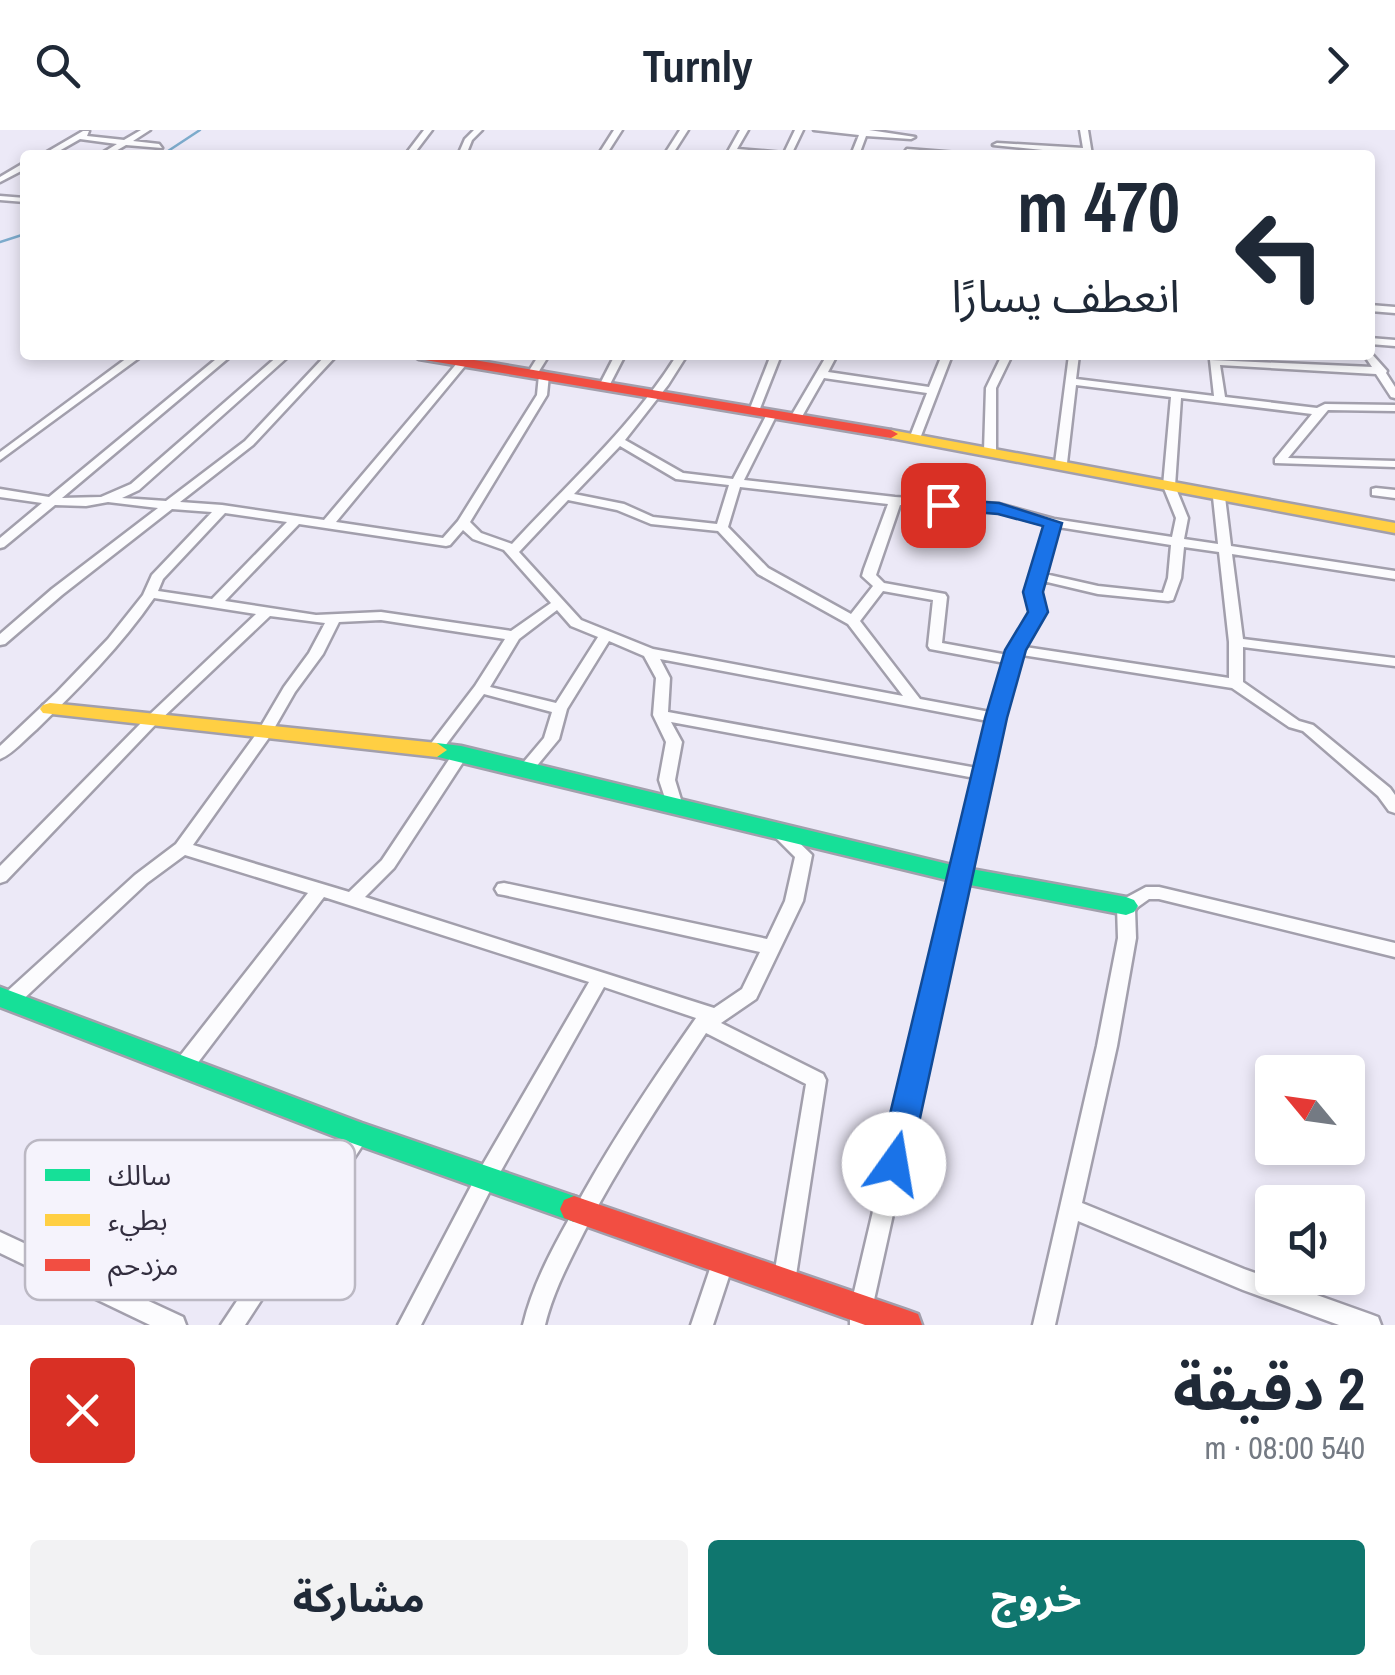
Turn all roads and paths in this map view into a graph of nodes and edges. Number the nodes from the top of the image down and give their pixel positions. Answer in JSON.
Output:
{"nodes":[{"id":1,"x":92,"y":130,"type":"edge"},
{"id":2,"x":146,"y":130,"type":"edge"},
{"id":3,"x":428,"y":130,"type":"edge"},
{"id":4,"x":818,"y":130,"type":"edge"},
{"id":5,"x":865,"y":132,"type":"edge"},
{"id":6,"x":994,"y":132,"type":"edge"},
{"id":7,"x":912,"y":134,"type":"edge"},
{"id":8,"x":79,"y":138,"type":"junction"},
{"id":9,"x":125,"y":142,"type":"junction"},
{"id":10,"x":997,"y":144,"type":"junction"},
{"id":11,"x":159,"y":146,"type":"dead end"},
{"id":12,"x":56,"y":150,"type":"edge"},
{"id":13,"x":112,"y":150,"type":"edge"},
{"id":14,"x":413,"y":150,"type":"edge"},
{"id":15,"x":999,"y":150,"type":"edge"},
{"id":16,"x":1057,"y":150,"type":"edge"},
{"id":17,"x":131,"y":360,"type":"edge"},
{"id":18,"x":221,"y":360,"type":"edge"},
{"id":19,"x":279,"y":360,"type":"edge"},
{"id":20,"x":327,"y":360,"type":"edge"},
{"id":21,"x":465,"y":360,"type":"edge"},
{"id":22,"x":482,"y":360,"type":"edge"},
{"id":23,"x":617,"y":360,"type":"edge"},
{"id":24,"x":679,"y":360,"type":"edge"},
{"id":25,"x":775,"y":360,"type":"edge"},
{"id":26,"x":829,"y":360,"type":"edge"},
{"id":27,"x":945,"y":360,"type":"edge"},
{"id":28,"x":1005,"y":360,"type":"edge"},
{"id":29,"x":1073,"y":360,"type":"edge"},
{"id":30,"x":1374,"y":360,"type":"edge"},
{"id":31,"x":540,"y":368,"type":"edge"},
{"id":32,"x":1382,"y":371,"type":"junction"},
{"id":33,"x":821,"y":374,"type":"junction"},
{"id":34,"x":1071,"y":382,"type":"junction"},
{"id":35,"x":604,"y":386,"type":"junction"},
{"id":36,"x":932,"y":391,"type":"junction"},
{"id":37,"x":660,"y":395,"type":"junction"},
{"id":38,"x":1395,"y":395,"type":"edge"},
{"id":39,"x":1176,"y":396,"type":"junction"},
{"id":40,"x":1220,"y":398,"type":"junction"},
{"id":41,"x":1395,"y":408,"type":"edge"},
{"id":42,"x":1320,"y":412,"type":"junction"},
{"id":43,"x":763,"y":413,"type":"junction"},
{"id":44,"x":796,"y":418,"type":"junction"},
{"id":45,"x":915,"y":438,"type":"junction"},
{"id":46,"x":620,"y":442,"type":"junction"},
{"id":47,"x":990,"y":451,"type":"junction"},
{"id":48,"x":0,"y":458,"type":"edge"},
{"id":49,"x":1061,"y":463,"type":"junction"},
{"id":50,"x":1395,"y":464,"type":"edge"},
{"id":51,"x":737,"y":485,"type":"junction"},
{"id":52,"x":1169,"y":486,"type":"junction"},
{"id":53,"x":1376,"y":492,"type":"dead end"},
{"id":54,"x":0,"y":493,"type":"edge"},
{"id":55,"x":1395,"y":494,"type":"edge"},
{"id":56,"x":566,"y":496,"type":"junction"},
{"id":57,"x":1219,"y":498,"type":"junction"},
{"id":58,"x":113,"y":500,"type":"junction"},
{"id":59,"x":895,"y":501,"type":"junction"},
{"id":60,"x":51,"y":502,"type":"junction"},
{"id":61,"x":169,"y":505,"type":"junction"},
{"id":62,"x":222,"y":509,"type":"junction"},
{"id":63,"x":295,"y":521,"type":"junction"},
{"id":64,"x":463,"y":523,"type":"junction"},
{"id":65,"x":1053,"y":523,"type":"junction"},
{"id":66,"x":327,"y":524,"type":"junction"},
{"id":67,"x":722,"y":528,"type":"junction"},
{"id":68,"x":1395,"y":528,"type":"edge"},
{"id":69,"x":1175,"y":541,"type":"junction"},
{"id":70,"x":0,"y":544,"type":"edge"},
{"id":71,"x":1225,"y":548,"type":"junction"},
{"id":72,"x":512,"y":552,"type":"junction"},
{"id":73,"x":1395,"y":575,"type":"edge"},
{"id":74,"x":1038,"y":576,"type":"junction"},
{"id":75,"x":880,"y":586,"type":"junction"},
{"id":76,"x":154,"y":594,"type":"junction"},
{"id":77,"x":216,"y":602,"type":"junction"},
{"id":78,"x":558,"y":603,"type":"junction"},
{"id":79,"x":266,"y":613,"type":"junction"},
{"id":80,"x":334,"y":618,"type":"junction"},
{"id":81,"x":853,"y":622,"type":"junction"},
{"id":82,"x":514,"y":636,"type":"junction"},
{"id":83,"x":606,"y":637,"type":"junction"},
{"id":84,"x":0,"y":642,"type":"edge"},
{"id":85,"x":1236,"y":642,"type":"junction"},
{"id":86,"x":650,"y":653,"type":"junction"},
{"id":87,"x":1014,"y":655,"type":"junction"},
{"id":88,"x":1395,"y":662,"type":"edge"},
{"id":89,"x":1236,"y":684,"type":"junction"},
{"id":90,"x":480,"y":690,"type":"junction"},
{"id":91,"x":915,"y":702,"type":"junction"},
{"id":92,"x":50,"y":709,"type":"junction"},
{"id":93,"x":560,"y":709,"type":"junction"},
{"id":94,"x":660,"y":715,"type":"junction"},
{"id":95,"x":996,"y":718,"type":"junction"},
{"id":96,"x":151,"y":721,"type":"junction"},
{"id":97,"x":262,"y":732,"type":"junction"},
{"id":98,"x":434,"y":750,"type":"junction"},
{"id":99,"x":461,"y":753,"type":"junction"},
{"id":100,"x":0,"y":754,"type":"edge"},
{"id":101,"x":525,"y":770,"type":"junction"},
{"id":102,"x":983,"y":774,"type":"junction"},
{"id":103,"x":674,"y":803,"type":"junction"},
{"id":104,"x":1395,"y":807,"type":"edge"},
{"id":105,"x":780,"y":833,"type":"junction"},
{"id":106,"x":182,"y":848,"type":"junction"},
{"id":107,"x":960,"y":875,"type":"junction"},
{"id":108,"x":0,"y":877,"type":"edge"},
{"id":109,"x":320,"y":890,"type":"junction"},
{"id":110,"x":504,"y":890,"type":"dead end"},
{"id":111,"x":353,"y":900,"type":"junction"},
{"id":112,"x":1126,"y":906,"type":"junction"},
{"id":113,"x":770,"y":947,"type":"junction"},
{"id":114,"x":1395,"y":950,"type":"edge"},
{"id":115,"x":600,"y":978,"type":"junction"},
{"id":116,"x":5,"y":999,"type":"edge"},
{"id":117,"x":710,"y":1020,"type":"junction"},
{"id":118,"x":183,"y":1067,"type":"junction"},
{"id":119,"x":359,"y":1134,"type":"junction"},
{"id":120,"x":355,"y":1140,"type":"edge"},
{"id":121,"x":486,"y":1178,"type":"junction"},
{"id":122,"x":1070,"y":1208,"type":"junction"},
{"id":123,"x":582,"y":1212,"type":"junction"},
{"id":124,"x":0,"y":1242,"type":"edge"},
{"id":125,"x":25,"y":1254,"type":"edge"},
{"id":126,"x":723,"y":1261,"type":"junction"},
{"id":127,"x":784,"y":1282,"type":"junction"},
{"id":128,"x":122,"y":1300,"type":"edge"},
{"id":129,"x":249,"y":1300,"type":"edge"},
{"id":130,"x":861,"y":1317,"type":"edge"},
{"id":131,"x":175,"y":1325,"type":"edge"},
{"id":132,"x":232,"y":1325,"type":"edge"},
{"id":133,"x":409,"y":1325,"type":"edge"},
{"id":134,"x":534,"y":1325,"type":"edge"},
{"id":135,"x":702,"y":1325,"type":"edge"},
{"id":136,"x":907,"y":1325,"type":"edge"},
{"id":137,"x":1044,"y":1325,"type":"edge"},
{"id":138,"x":1370,"y":1325,"type":"edge"}],
"edges":[{"from":1,"to":8,"type":"street"},
{"from":2,"to":9,"type":"street"},
{"from":3,"to":14,"type":"street"},
{"from":4,"to":5,"type":"street"},
{"from":5,"to":7,"type":"street"},
{"from":6,"to":10,"type":"street"},
{"from":8,"to":9,"type":"street"},
{"from":8,"to":12,"type":"street"},
{"from":9,"to":11,"type":"street"},
{"from":9,"to":13,"type":"street"},
{"from":10,"to":15,"type":"street"},
{"from":10,"to":16,"type":"street"},
{"from":17,"to":48,"type":"street"},
{"from":18,"to":60,"type":"street"},
{"from":19,"to":58,"type":"street"},
{"from":20,"to":61,"type":"street"},
{"from":21,"to":66,"type":"street"},
{"from":22,"to":31,"type":"street"},
{"from":23,"to":35,"type":"street"},
{"from":24,"to":37,"type":"street"},
{"from":25,"to":43,"type":"street"},
{"from":26,"to":33,"type":"street"},
{"from":27,"to":36,"type":"street"},
{"from":28,"to":47,"type":"street"},
{"from":29,"to":34,"type":"street"},
{"from":30,"to":32,"type":"street"},
{"from":31,"to":35,"type":"street"},
{"from":31,"to":64,"type":"street"},
{"from":32,"to":38,"type":"street"},
{"from":32,"to":40,"type":"street"},
{"from":33,"to":36,"type":"street"},
{"from":33,"to":44,"type":"street"},
{"from":34,"to":39,"type":"street"},
{"from":34,"to":49,"type":"street"},
{"from":35,"to":37,"type":"street"},
{"from":36,"to":45,"type":"street"},
{"from":37,"to":43,"type":"street"},
{"from":37,"to":46,"type":"street"},
{"from":39,"to":40,"type":"street"},
{"from":39,"to":52,"type":"street"},
{"from":40,"to":42,"type":"street"},
{"from":41,"to":42,"type":"street"},
{"from":42,"to":50,"type":"street"},
{"from":43,"to":44,"type":"street"},
{"from":43,"to":51,"type":"street"},
{"from":44,"to":45,"type":"street"},
{"from":45,"to":47,"type":"street"},
{"from":46,"to":51,"type":"street"},
{"from":46,"to":56,"type":"street"},
{"from":47,"to":49,"type":"street"},
{"from":49,"to":52,"type":"street"},
{"from":51,"to":59,"type":"street"},
{"from":51,"to":67,"type":"street"},
{"from":52,"to":57,"type":"street"},
{"from":52,"to":69,"type":"street"},
{"from":53,"to":55,"type":"street"},
{"from":54,"to":60,"type":"street"},
{"from":56,"to":67,"type":"street"},
{"from":56,"to":72,"type":"street"},
{"from":57,"to":68,"type":"street"},
{"from":57,"to":71,"type":"street"},
{"from":58,"to":60,"type":"street"},
{"from":58,"to":61,"type":"street"},
{"from":59,"to":65,"type":"street"},
{"from":59,"to":75,"type":"street"},
{"from":60,"to":70,"type":"street"},
{"from":61,"to":62,"type":"street"},
{"from":61,"to":84,"type":"street"},
{"from":62,"to":63,"type":"street"},
{"from":62,"to":76,"type":"street"},
{"from":63,"to":66,"type":"street"},
{"from":63,"to":77,"type":"street"},
{"from":64,"to":66,"type":"street"},
{"from":64,"to":72,"type":"street"},
{"from":65,"to":69,"type":"street"},
{"from":65,"to":74,"type":"street"},
{"from":67,"to":81,"type":"street"},
{"from":69,"to":71,"type":"street"},
{"from":69,"to":74,"type":"street"},
{"from":71,"to":73,"type":"street"},
{"from":71,"to":85,"type":"street"},
{"from":72,"to":78,"type":"street"},
{"from":74,"to":87,"type":"street"},
{"from":75,"to":81,"type":"street"},
{"from":75,"to":87,"type":"street"},
{"from":76,"to":77,"type":"street"},
{"from":76,"to":92,"type":"street"},
{"from":77,"to":79,"type":"street"},
{"from":78,"to":82,"type":"street"},
{"from":78,"to":83,"type":"street"},
{"from":79,"to":80,"type":"street"},
{"from":79,"to":96,"type":"street"},
{"from":80,"to":82,"type":"street"},
{"from":80,"to":97,"type":"street"},
{"from":81,"to":91,"type":"street"},
{"from":82,"to":90,"type":"street"},
{"from":83,"to":86,"type":"street"},
{"from":83,"to":93,"type":"street"},
{"from":85,"to":88,"type":"street"},
{"from":85,"to":89,"type":"street"},
{"from":86,"to":91,"type":"street"},
{"from":86,"to":94,"type":"street"},
{"from":87,"to":89,"type":"street"},
{"from":87,"to":95,"type":"street"},
{"from":89,"to":104,"type":"street"},
{"from":90,"to":93,"type":"street"},
{"from":90,"to":98,"type":"street"},
{"from":91,"to":95,"type":"street"},
{"from":92,"to":96,"type":"street"},
{"from":92,"to":100,"type":"street"},
{"from":93,"to":101,"type":"street"},
{"from":94,"to":102,"type":"street"},
{"from":94,"to":103,"type":"street"},
{"from":95,"to":102,"type":"street"},
{"from":96,"to":97,"type":"street"},
{"from":96,"to":108,"type":"street"},
{"from":97,"to":98,"type":"street"},
{"from":97,"to":106,"type":"street"},
{"from":98,"to":99,"type":"street"},
{"from":99,"to":101,"type":"street"},
{"from":99,"to":111,"type":"street"},
{"from":101,"to":103,"type":"street"},
{"from":102,"to":107,"type":"street"},
{"from":103,"to":105,"type":"street"},
{"from":105,"to":107,"type":"street"},
{"from":105,"to":113,"type":"street"},
{"from":106,"to":109,"type":"street"},
{"from":106,"to":116,"type":"street"},
{"from":107,"to":112,"type":"street"},
{"from":107,"to":130,"type":"street"},
{"from":109,"to":111,"type":"street"},
{"from":109,"to":118,"type":"street"},
{"from":110,"to":113,"type":"street"},
{"from":111,"to":115,"type":"street"},
{"from":112,"to":114,"type":"street"},
{"from":112,"to":122,"type":"street"},
{"from":113,"to":117,"type":"street"},
{"from":115,"to":117,"type":"street"},
{"from":115,"to":121,"type":"street"},
{"from":116,"to":118,"type":"street"},
{"from":117,"to":123,"type":"street"},
{"from":117,"to":127,"type":"street"},
{"from":118,"to":119,"type":"street"},
{"from":119,"to":120,"type":"street"},
{"from":119,"to":121,"type":"street"},
{"from":121,"to":123,"type":"street"},
{"from":121,"to":133,"type":"street"},
{"from":122,"to":137,"type":"street"},
{"from":122,"to":138,"type":"street"},
{"from":123,"to":126,"type":"street"},
{"from":123,"to":134,"type":"street"},
{"from":124,"to":125,"type":"street"},
{"from":126,"to":127,"type":"street"},
{"from":126,"to":135,"type":"street"},
{"from":127,"to":130,"type":"street"},
{"from":128,"to":131,"type":"street"},
{"from":129,"to":132,"type":"street"},
{"from":130,"to":136,"type":"street"}]}
